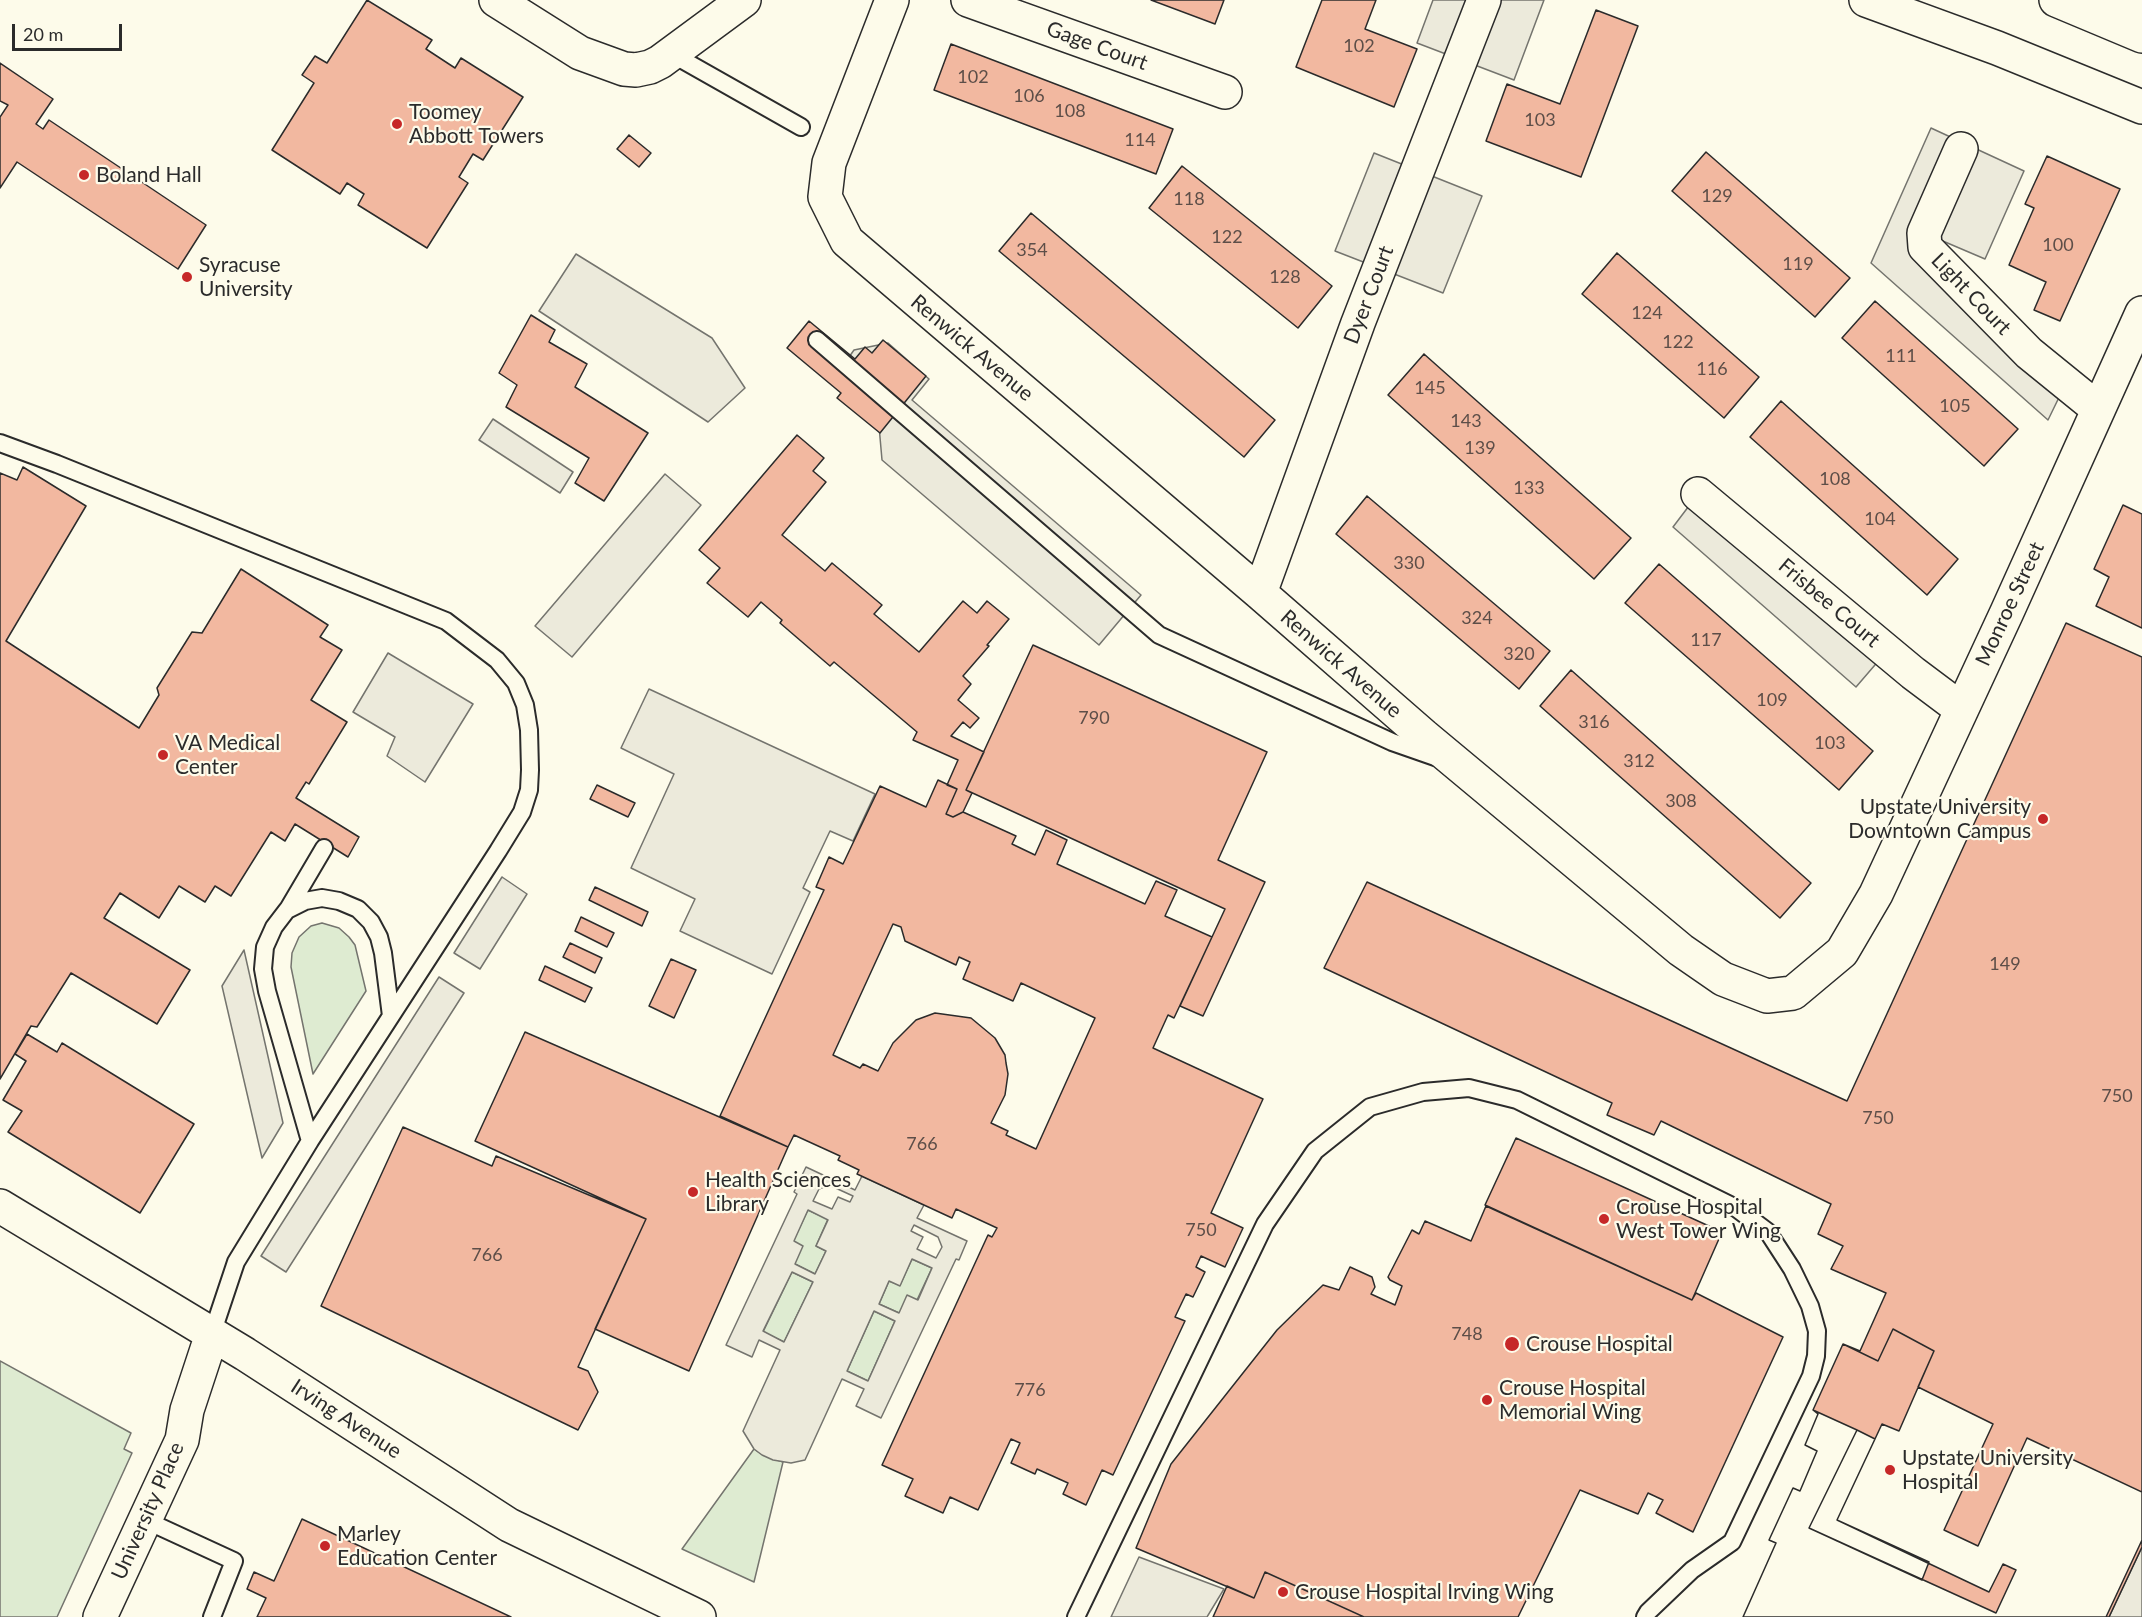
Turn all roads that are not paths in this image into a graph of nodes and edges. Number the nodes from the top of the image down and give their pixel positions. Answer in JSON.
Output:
{"nodes":[{"id":1,"x":496,"y":0,"type":"edge"},
{"id":2,"x":744,"y":0,"type":"edge"},
{"id":3,"x":892,"y":0,"type":"edge"},
{"id":4,"x":968,"y":0,"type":"edge"},
{"id":5,"x":1484,"y":0,"type":"edge"},
{"id":6,"x":1866,"y":0,"type":"edge"},
{"id":7,"x":2056,"y":0,"type":"edge"},
{"id":8,"x":2112,"y":0,"type":"edge"},
{"id":9,"x":2142,"y":13,"type":"edge"},
{"id":10,"x":2142,"y":36,"type":"edge"},
{"id":11,"x":672,"y":54,"type":"junction"},
{"id":12,"x":1225,"y":93,"type":"dead end"},
{"id":13,"x":2142,"y":107,"type":"edge"},
{"id":14,"x":801,"y":127,"type":"dead end"},
{"id":15,"x":1961,"y":149,"type":"dead end"},
{"id":16,"x":2142,"y":313,"type":"edge"},
{"id":17,"x":817,"y":340,"type":"dead end"},
{"id":18,"x":2098,"y":409,"type":"junction"},
{"id":19,"x":0,"y":443,"type":"edge"},
{"id":20,"x":1698,"y":494,"type":"dead end"},
{"id":21,"x":1260,"y":593,"type":"junction"},
{"id":22,"x":1961,"y":709,"type":"junction"},
{"id":23,"x":1461,"y":767,"type":"junction"},
{"id":24,"x":324,"y":848,"type":"dead end"},
{"id":25,"x":1876,"y":894,"type":"joint"},
{"id":26,"x":287,"y":910,"type":"junction"},
{"id":27,"x":391,"y":1016,"type":"junction"},
{"id":28,"x":310,"y":1141,"type":"junction"},
{"id":29,"x":0,"y":1206,"type":"edge"},
{"id":30,"x":212,"y":1334,"type":"junction"},
{"id":31,"x":145,"y":1520,"type":"junction"},
{"id":32,"x":100,"y":1617,"type":"edge"},
{"id":33,"x":212,"y":1617,"type":"edge"},
{"id":34,"x":699,"y":1617,"type":"edge"},
{"id":35,"x":1076,"y":1617,"type":"edge"},
{"id":36,"x":1645,"y":1617,"type":"edge"}],
"edges":[{"from":1,"to":11,"type":"main road"},
{"from":2,"to":11,"type":"main road"},
{"from":3,"to":21,"type":"main road","name":"Renwick Avenue"},
{"from":4,"to":12,"type":"main road","name":"Gage Court"},
{"from":5,"to":21,"type":"main road","name":"Dyer Court"},
{"from":6,"to":13,"type":"main road"},
{"from":7,"to":10,"type":"main road"},
{"from":8,"to":9,"type":"main road"},
{"from":11,"to":14,"type":"lane"},
{"from":15,"to":18,"type":"main road","name":"Light Court"},
{"from":16,"to":18,"type":"main road","name":"Monroe Street"},
{"from":17,"to":23,"type":"lane"},
{"from":18,"to":22,"type":"main road","name":"Monroe Street"},
{"from":19,"to":27,"type":"lane"},
{"from":20,"to":22,"type":"main road","name":"Frisbee Court"},
{"from":21,"to":23,"type":"main road","name":"Renwick Avenue"},
{"from":22,"to":25,"type":"main road","name":"Monroe Street"},
{"from":23,"to":25,"type":"main road","name":"Renwick Avenue"},
{"from":24,"to":26,"type":"lane"},
{"from":26,"to":27,"type":"lane"},
{"from":26,"to":28,"type":"lane"},
{"from":27,"to":28,"type":"lane"},
{"from":28,"to":30,"type":"lane"},
{"from":29,"to":30,"type":"main road","name":"Irving Avenue"},
{"from":30,"to":31,"type":"main road","name":"University Place"},
{"from":30,"to":34,"type":"main road","name":"Irving Avenue"},
{"from":31,"to":32,"type":"main road","name":"University Place"},
{"from":31,"to":33,"type":"lane"},
{"from":35,"to":36,"type":"lane"}]}
